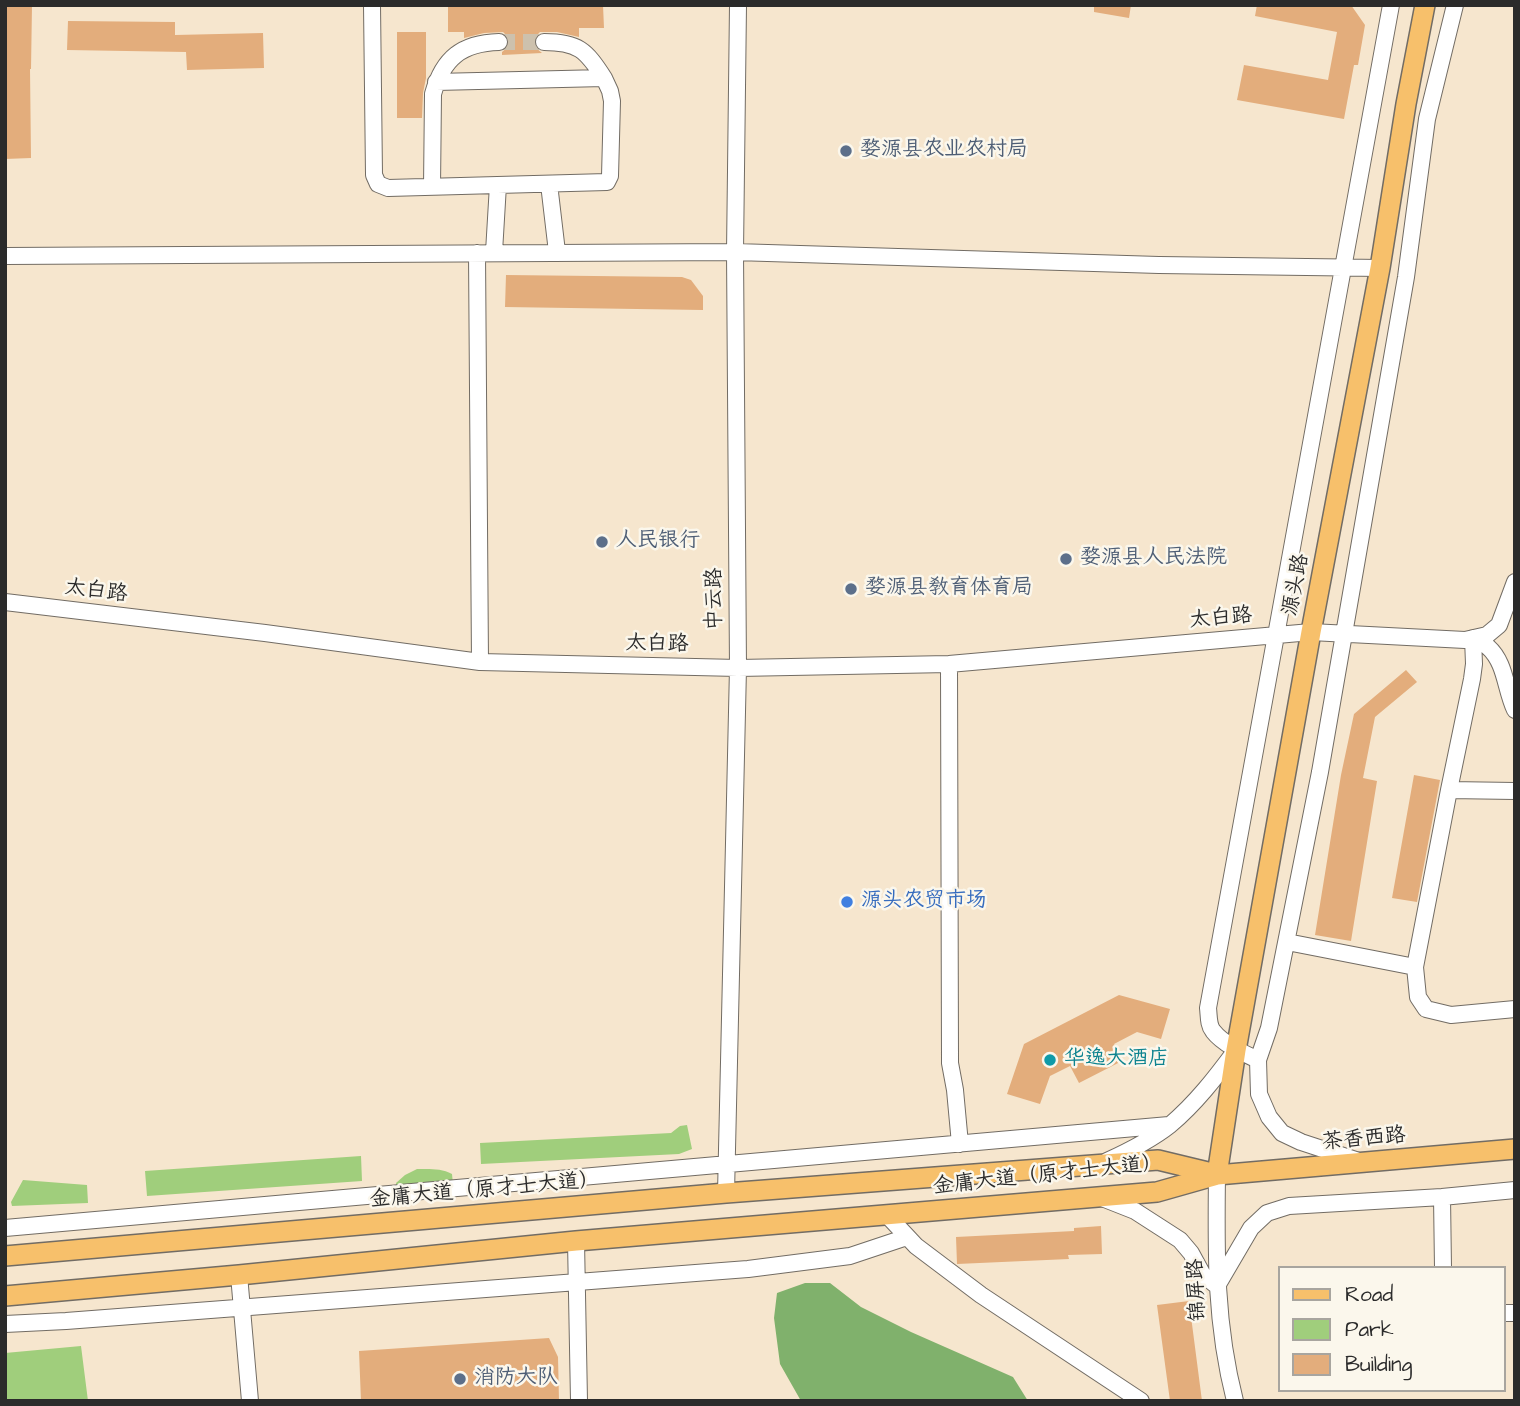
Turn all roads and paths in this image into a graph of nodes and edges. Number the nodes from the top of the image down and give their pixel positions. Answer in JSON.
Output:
{"nodes":[{"id":1,"x":372,"y":5,"type":"edge"},
{"id":2,"x":738,"y":5,"type":"edge"},
{"id":3,"x":1391,"y":5,"type":"edge"},
{"id":4,"x":1425,"y":5,"type":"edge"},
{"id":5,"x":1455,"y":5,"type":"edge"},
{"id":6,"x":499,"y":42,"type":"tunnel mouth"},
{"id":7,"x":544,"y":42,"type":"tunnel mouth"},
{"id":8,"x":604,"y":78,"type":"junction"},
{"id":9,"x":436,"y":82,"type":"junction"},
{"id":10,"x":549,"y":184,"type":"junction"},
{"id":11,"x":498,"y":185,"type":"junction"},
{"id":12,"x":432,"y":187,"type":"junction"},
{"id":13,"x":494,"y":252,"type":"junction"},
{"id":14,"x":735,"y":252,"type":"junction"},
{"id":15,"x":477,"y":253,"type":"junction"},
{"id":16,"x":557,"y":253,"type":"junction"},
{"id":17,"x":5,"y":256,"type":"edge"},
{"id":18,"x":1343,"y":267,"type":"junction"},
{"id":19,"x":1380,"y":268,"type":"junction"},
{"id":20,"x":1515,"y":582,"type":"edge"},
{"id":21,"x":5,"y":602,"type":"edge"},
{"id":22,"x":1311,"y":632,"type":"junction"},
{"id":23,"x":1344,"y":633,"type":"junction"},
{"id":24,"x":1276,"y":635,"type":"junction"},
{"id":25,"x":1473,"y":638,"type":"junction"},
{"id":26,"x":480,"y":662,"type":"junction"},
{"id":27,"x":949,"y":664,"type":"junction"},
{"id":28,"x":738,"y":668,"type":"junction"},
{"id":29,"x":1515,"y":710,"type":"edge"},
{"id":30,"x":1449,"y":790,"type":"junction"},
{"id":31,"x":1515,"y":791,"type":"edge"},
{"id":32,"x":1287,"y":942,"type":"junction"},
{"id":33,"x":1415,"y":967,"type":"junction"},
{"id":34,"x":1515,"y":1009,"type":"edge"},
{"id":35,"x":1236,"y":1050,"type":"junction"},
{"id":36,"x":1258,"y":1060,"type":"junction"},
{"id":37,"x":1170,"y":1125,"type":"junction"},
{"id":38,"x":960,"y":1144,"type":"junction"},
{"id":39,"x":1515,"y":1149,"type":"edge"},
{"id":40,"x":1364,"y":1163,"type":"junction"},
{"id":41,"x":727,"y":1164,"type":"junction"},
{"id":42,"x":1101,"y":1164,"type":"junction"},
{"id":43,"x":1217,"y":1175,"type":"junction"},
{"id":44,"x":1515,"y":1190,"type":"edge"},
{"id":45,"x":726,"y":1193,"type":"junction"},
{"id":46,"x":1100,"y":1197,"type":"junction"},
{"id":47,"x":1442,"y":1198,"type":"junction"},
{"id":48,"x":887,"y":1215,"type":"junction"},
{"id":49,"x":5,"y":1227,"type":"edge"},
{"id":50,"x":907,"y":1237,"type":"junction"},
{"id":51,"x":576,"y":1241,"type":"junction"},
{"id":52,"x":5,"y":1256,"type":"edge"},
{"id":53,"x":1443,"y":1266,"type":"edge"},
{"id":54,"x":239,"y":1275,"type":"junction"},
{"id":55,"x":577,"y":1281,"type":"junction"},
{"id":56,"x":1217,"y":1286,"type":"junction"},
{"id":57,"x":5,"y":1296,"type":"edge"},
{"id":58,"x":242,"y":1307,"type":"junction"},
{"id":59,"x":5,"y":1324,"type":"edge"},
{"id":60,"x":250,"y":1401,"type":"edge"},
{"id":61,"x":579,"y":1401,"type":"edge"},
{"id":62,"x":1140,"y":1401,"type":"edge"},
{"id":63,"x":1235,"y":1401,"type":"edge"}],
"edges":[{"from":1,"to":12,"type":"street"},
{"from":2,"to":14,"type":"street","name":"中云路"},
{"from":3,"to":18,"type":"street"},
{"from":4,"to":19,"type":"main road","name":"源头路"},
{"from":5,"to":23,"type":"street"},
{"from":6,"to":9,"type":"street"},
{"from":7,"to":8,"type":"street"},
{"from":8,"to":9,"type":"street"},
{"from":8,"to":10,"type":"street"},
{"from":9,"to":12,"type":"street"},
{"from":10,"to":11,"type":"street"},
{"from":10,"to":16,"type":"street"},
{"from":11,"to":12,"type":"street"},
{"from":11,"to":13,"type":"street"},
{"from":13,"to":15,"type":"street"},
{"from":13,"to":16,"type":"street"},
{"from":14,"to":16,"type":"street"},
{"from":14,"to":18,"type":"street"},
{"from":14,"to":28,"type":"street","name":"中云路"},
{"from":15,"to":17,"type":"street"},
{"from":15,"to":26,"type":"street"},
{"from":18,"to":19,"type":"street"},
{"from":18,"to":24,"type":"street"},
{"from":19,"to":22,"type":"main road","name":"源头路"},
{"from":20,"to":25,"type":"street"},
{"from":21,"to":26,"type":"street","name":"太白路"},
{"from":22,"to":23,"type":"street","name":"太白路"},
{"from":22,"to":24,"type":"street","name":"太白路"},
{"from":22,"to":35,"type":"main road","name":"源头路"},
{"from":23,"to":25,"type":"street","name":"太白路"},
{"from":23,"to":32,"type":"street"},
{"from":24,"to":27,"type":"street","name":"太白路"},
{"from":24,"to":35,"type":"street"},
{"from":25,"to":29,"type":"street"},
{"from":25,"to":30,"type":"street"},
{"from":26,"to":28,"type":"street","name":"太白路"},
{"from":27,"to":28,"type":"street","name":"太白路"},
{"from":27,"to":38,"type":"street"},
{"from":28,"to":41,"type":"street","name":"中云路"},
{"from":30,"to":31,"type":"street"},
{"from":30,"to":33,"type":"street"},
{"from":32,"to":33,"type":"street"},
{"from":32,"to":36,"type":"street"},
{"from":33,"to":34,"type":"street"},
{"from":35,"to":36,"type":"street"},
{"from":35,"to":37,"type":"street"},
{"from":35,"to":43,"type":"main road","name":"源头路"},
{"from":36,"to":40,"type":"street"},
{"from":37,"to":38,"type":"street"},
{"from":37,"to":42,"type":"street"},
{"from":38,"to":41,"type":"street"},
{"from":39,"to":40,"type":"main road","name":"茶香西路"},
{"from":40,"to":43,"type":"main road","name":"茶香西路"},
{"from":41,"to":45,"type":"street","name":"中云路"},
{"from":41,"to":49,"type":"street"},
{"from":42,"to":43,"type":"main road","name":"金庸大道（原才士大道）"},
{"from":42,"to":45,"type":"main road","name":"金庸大道（原才士大道）"},
{"from":43,"to":46,"type":"main road","name":"金庸大道（原才士大道）"},
{"from":43,"to":56,"type":"street","name":"锦屏路"},
{"from":44,"to":47,"type":"street"},
{"from":45,"to":52,"type":"main road","name":"金庸大道（原才士大道）"},
{"from":46,"to":48,"type":"main road","name":"金庸大道（原才士大道）"},
{"from":46,"to":56,"type":"street"},
{"from":47,"to":53,"type":"street"},
{"from":47,"to":56,"type":"street"},
{"from":48,"to":50,"type":"street"},
{"from":48,"to":51,"type":"main road","name":"金庸大道（原才士大道）"},
{"from":50,"to":55,"type":"street"},
{"from":50,"to":62,"type":"street"},
{"from":51,"to":54,"type":"main road","name":"金庸大道（原才士大道）"},
{"from":51,"to":55,"type":"street"},
{"from":54,"to":57,"type":"main road","name":"金庸大道（原才士大道）"},
{"from":54,"to":58,"type":"street"},
{"from":55,"to":58,"type":"street"},
{"from":55,"to":61,"type":"street"},
{"from":56,"to":63,"type":"street","name":"锦屏路"},
{"from":58,"to":59,"type":"street"},
{"from":58,"to":60,"type":"street"}]}
